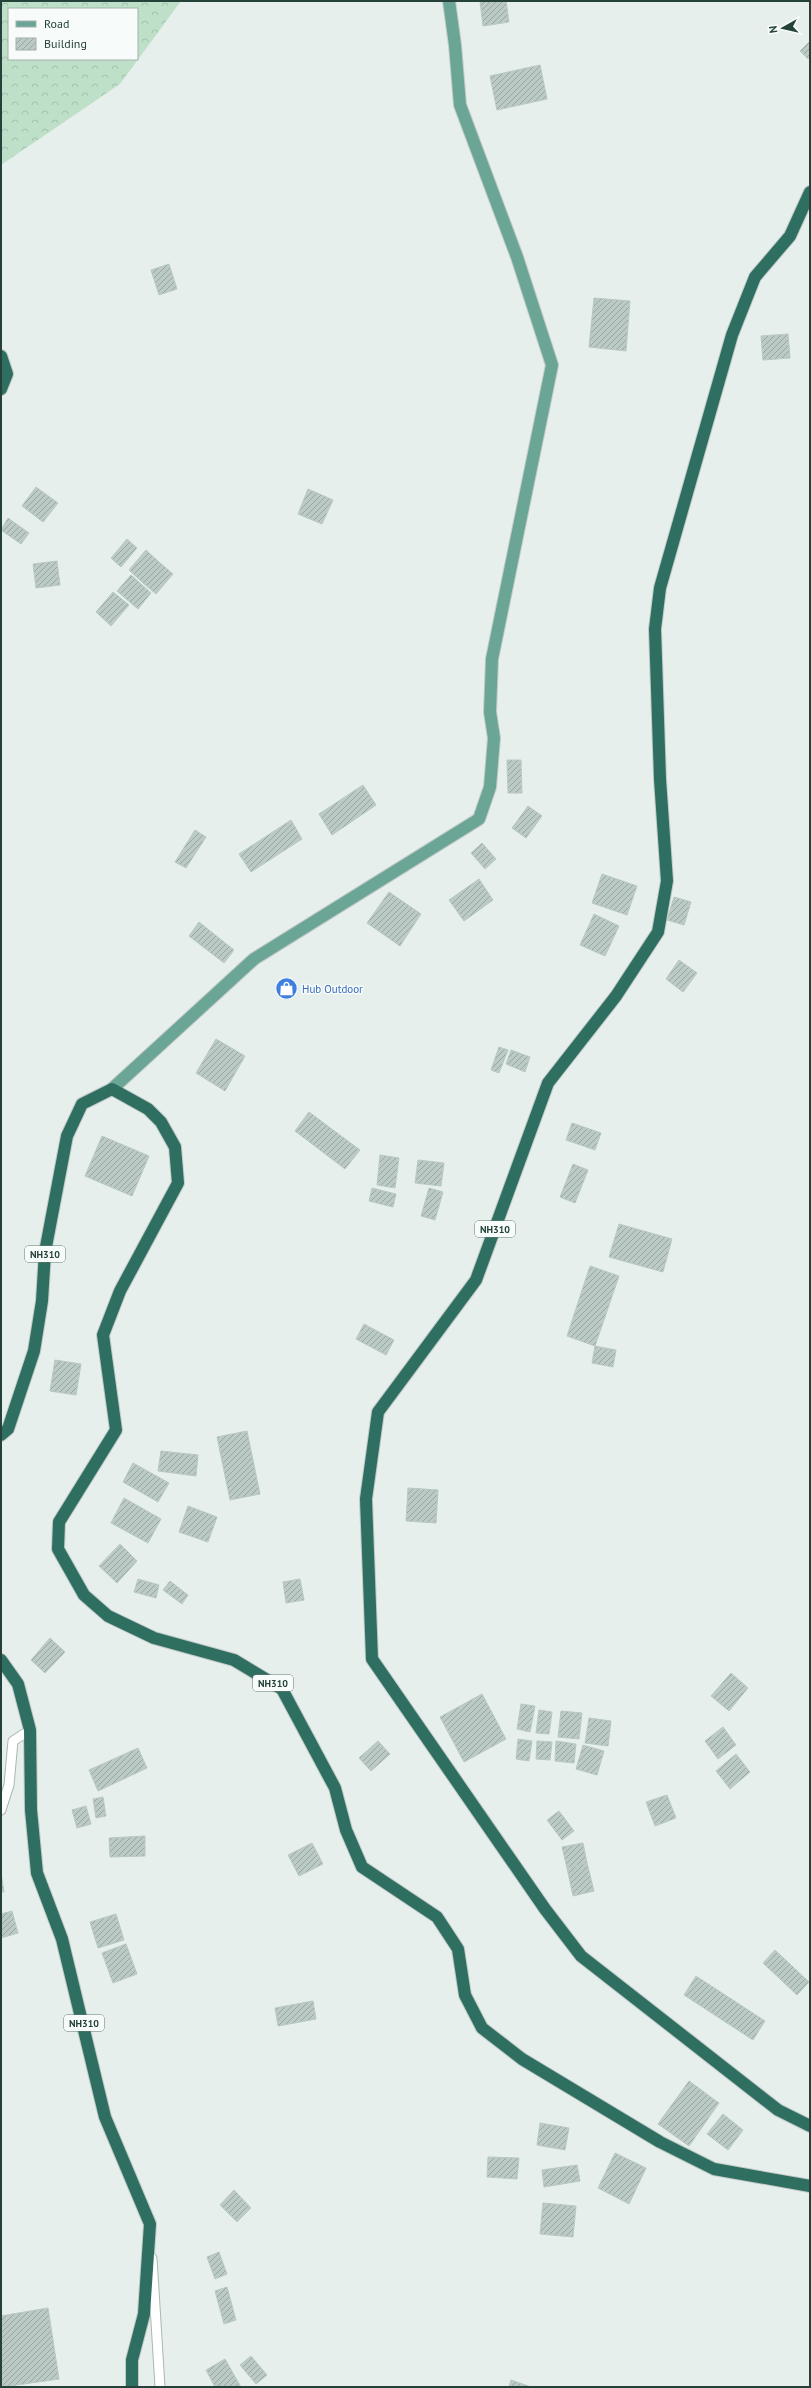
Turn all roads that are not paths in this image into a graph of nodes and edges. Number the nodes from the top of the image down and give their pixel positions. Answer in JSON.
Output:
{"nodes":[{"id":1,"x":449,"y":1,"type":"edge"},
{"id":2,"x":810,"y":192,"type":"edge"},
{"id":3,"x":1,"y":356,"type":"edge"},
{"id":4,"x":1,"y":389,"type":"edge"},
{"id":5,"x":112,"y":1089,"type":"junction"},
{"id":6,"x":1,"y":1435,"type":"edge"},
{"id":7,"x":1,"y":1660,"type":"edge"},
{"id":8,"x":30,"y":1730,"type":"junction"},
{"id":9,"x":1,"y":1810,"type":"edge"},
{"id":10,"x":810,"y":2126,"type":"edge"},
{"id":11,"x":810,"y":2186,"type":"edge"},
{"id":12,"x":150,"y":2224,"type":"junction"},
{"id":13,"x":132,"y":2387,"type":"edge"},
{"id":14,"x":160,"y":2387,"type":"edge"}],
"edges":[{"from":1,"to":5,"type":"main road"},
{"from":2,"to":10,"type":"highway","number":"NH310"},
{"from":3,"to":4,"type":"highway"},
{"from":5,"to":6,"type":"highway","number":"NH310"},
{"from":5,"to":11,"type":"highway","number":"NH310"},
{"from":7,"to":8,"type":"highway","number":"NH310"},
{"from":8,"to":9,"type":"lane"},
{"from":8,"to":12,"type":"highway","number":"NH310"},
{"from":12,"to":13,"type":"highway","number":"NH310"},
{"from":12,"to":14,"type":"lane"}]}
